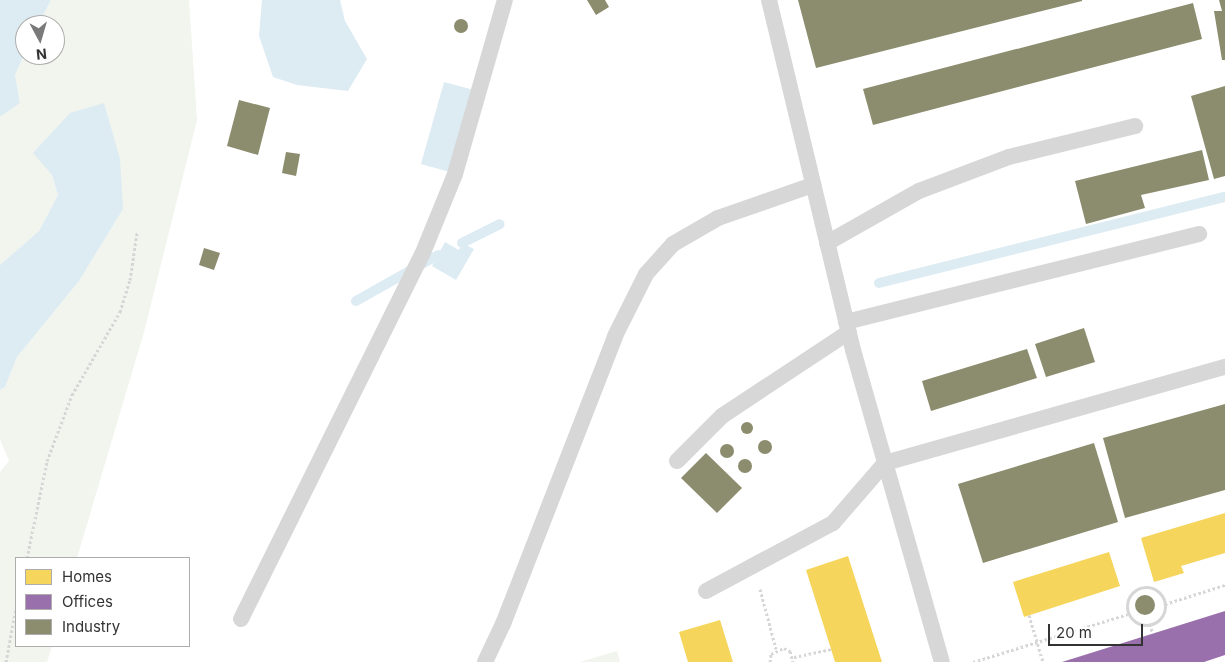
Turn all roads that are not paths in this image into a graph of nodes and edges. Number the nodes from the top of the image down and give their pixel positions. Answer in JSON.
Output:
{"nodes":[{"id":1,"x":505,"y":0,"type":"edge"},
{"id":2,"x":769,"y":0,"type":"edge"},
{"id":3,"x":1135,"y":126,"type":"dead end"},
{"id":4,"x":813,"y":185,"type":"junction"},
{"id":5,"x":1199,"y":234,"type":"dead end"},
{"id":6,"x":827,"y":243,"type":"junction"},
{"id":7,"x":847,"y":327,"type":"junction"},
{"id":8,"x":1225,"y":367,"type":"edge"},
{"id":9,"x":677,"y":461,"type":"dead end"},
{"id":10,"x":885,"y":463,"type":"junction"},
{"id":11,"x":706,"y":591,"type":"dead end"},
{"id":12,"x":241,"y":619,"type":"dead end"},
{"id":13,"x":485,"y":662,"type":"edge"},
{"id":14,"x":942,"y":662,"type":"edge"}],
"edges":[{"from":1,"to":12,"type":"lane"},
{"from":2,"to":4,"type":"lane"},
{"from":3,"to":6,"type":"lane"},
{"from":4,"to":6,"type":"lane"},
{"from":4,"to":13,"type":"lane"},
{"from":5,"to":7,"type":"lane"},
{"from":6,"to":7,"type":"lane"},
{"from":7,"to":9,"type":"lane"},
{"from":7,"to":10,"type":"lane"},
{"from":8,"to":10,"type":"lane"},
{"from":10,"to":11,"type":"lane"},
{"from":10,"to":14,"type":"lane"}]}
